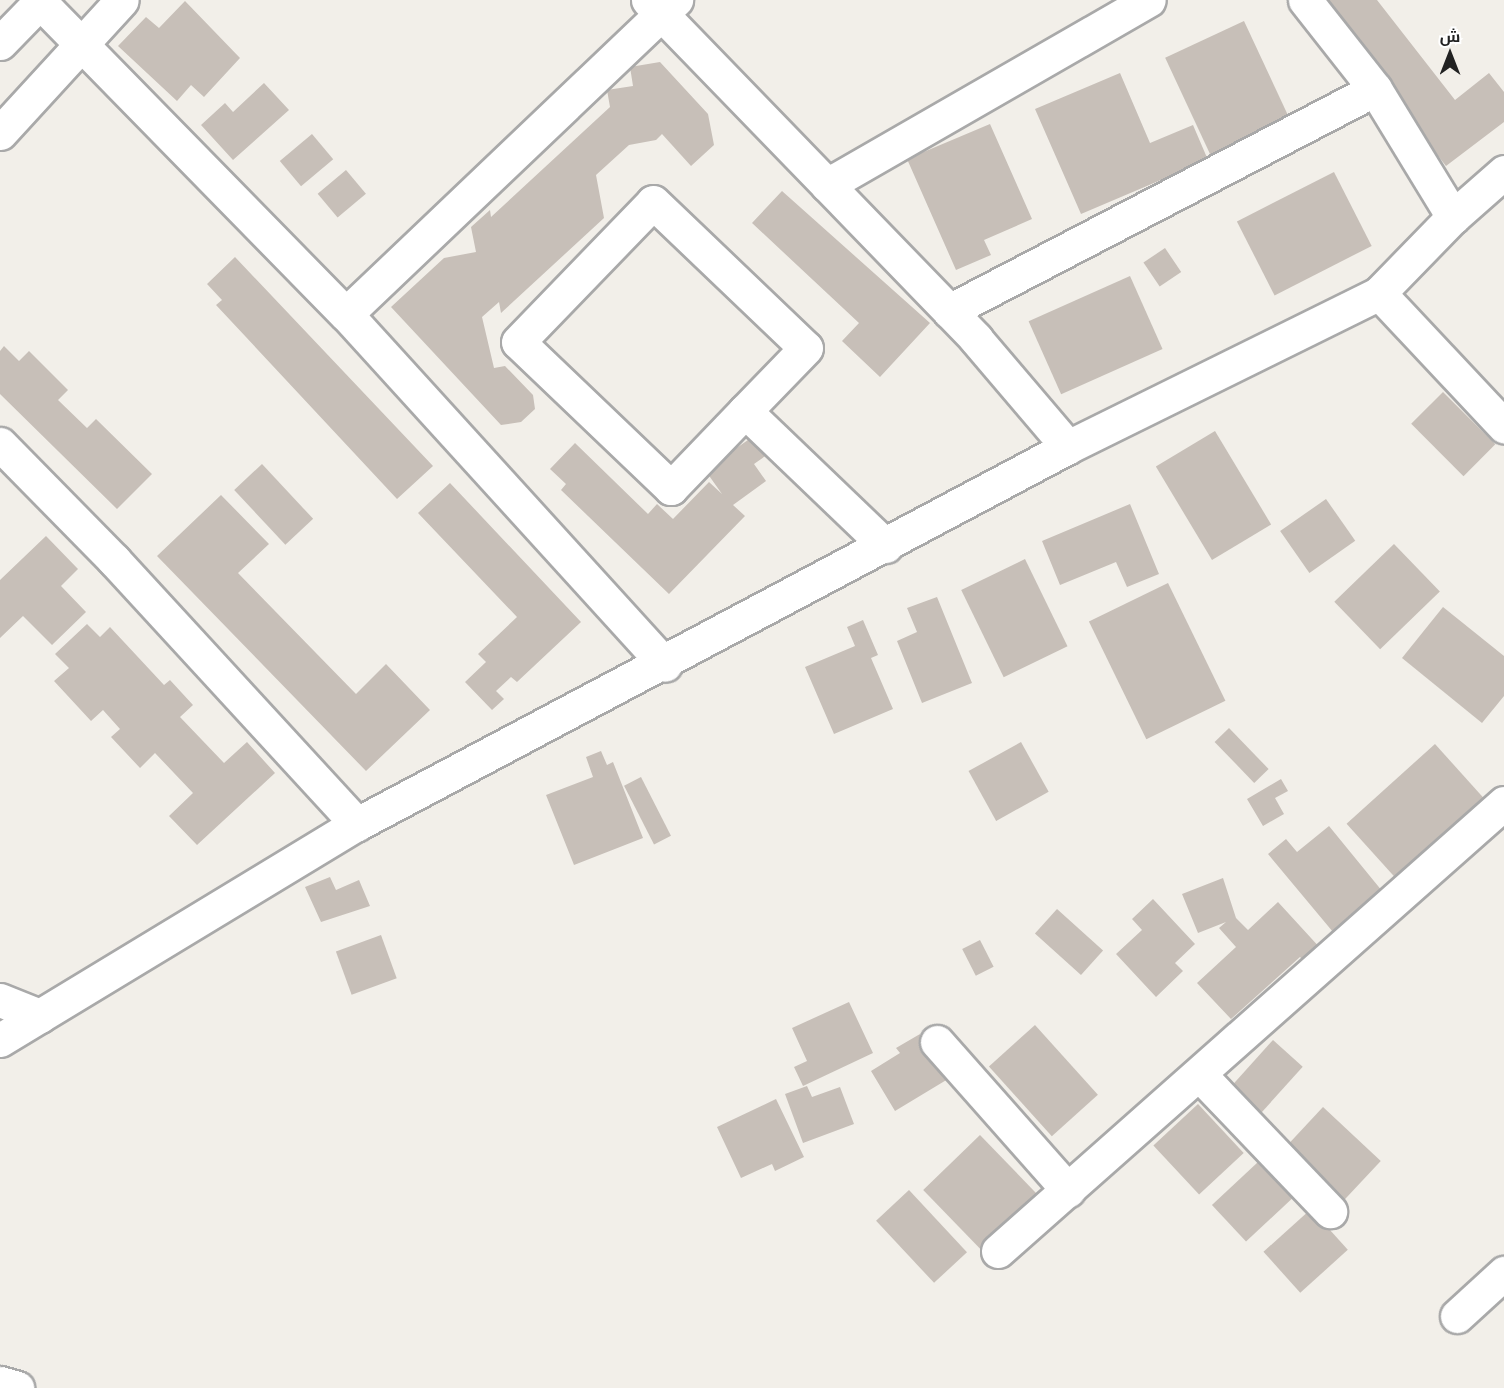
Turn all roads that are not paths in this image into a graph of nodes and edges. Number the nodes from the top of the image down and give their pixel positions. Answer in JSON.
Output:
{"nodes":[{"id":1,"x":122,"y":0,"type":"edge"},
{"id":2,"x":1149,"y":0,"type":"edge"},
{"id":3,"x":1305,"y":0,"type":"edge"},
{"id":4,"x":40,"y":1,"type":"edge"},
{"id":5,"x":662,"y":4,"type":"edge"},
{"id":6,"x":80,"y":42,"type":"junction"},
{"id":7,"x":0,"y":43,"type":"edge"},
{"id":8,"x":1375,"y":89,"type":"junction"},
{"id":9,"x":0,"y":133,"type":"edge"},
{"id":10,"x":1504,"y":172,"type":"edge"},
{"id":11,"x":827,"y":185,"type":"junction"},
{"id":12,"x":1453,"y":217,"type":"junction"},
{"id":13,"x":1379,"y":293,"type":"junction"},
{"id":14,"x":949,"y":311,"type":"junction"},
{"id":15,"x":346,"y":314,"type":"junction"},
{"id":16,"x":745,"y":411,"type":"junction"},
{"id":17,"x":1504,"y":426,"type":"edge"},
{"id":18,"x":0,"y":444,"type":"edge"},
{"id":19,"x":1068,"y":447,"type":"junction"},
{"id":20,"x":886,"y":546,"type":"junction"},
{"id":21,"x":665,"y":664,"type":"junction"},
{"id":22,"x":1504,"y":803,"type":"edge"},
{"id":23,"x":357,"y":824,"type":"junction"},
{"id":24,"x":0,"y":1000,"type":"edge"},
{"id":25,"x":40,"y":1016,"type":"junction"},
{"id":26,"x":0,"y":1040,"type":"edge"},
{"id":27,"x":937,"y":1042,"type":"dead end"},
{"id":28,"x":1199,"y":1074,"type":"junction"},
{"id":29,"x":1068,"y":1190,"type":"junction"},
{"id":30,"x":1330,"y":1211,"type":"dead end"},
{"id":31,"x":998,"y":1251,"type":"dead end"},
{"id":32,"x":1504,"y":1273,"type":"edge"},
{"id":33,"x":1457,"y":1316,"type":"dead end"},
{"id":34,"x":0,"y":1383,"type":"edge"},
{"id":35,"x":17,"y":1388,"type":"edge"}],
"edges":[{"from":1,"to":6,"type":"street"},
{"from":2,"to":11,"type":"street"},
{"from":3,"to":8,"type":"street"},
{"from":4,"to":6,"type":"street"},
{"from":4,"to":7,"type":"street"},
{"from":5,"to":11,"type":"street"},
{"from":5,"to":15,"type":"street"},
{"from":6,"to":9,"type":"street"},
{"from":6,"to":15,"type":"street"},
{"from":8,"to":12,"type":"street"},
{"from":8,"to":14,"type":"street"},
{"from":10,"to":12,"type":"street"},
{"from":11,"to":14,"type":"street"},
{"from":12,"to":13,"type":"street"},
{"from":13,"to":17,"type":"street"},
{"from":13,"to":19,"type":"street"},
{"from":14,"to":19,"type":"street"},
{"from":15,"to":21,"type":"street"},
{"from":16,"to":16,"type":"street"},
{"from":16,"to":20,"type":"street"},
{"from":18,"to":23,"type":"street"},
{"from":19,"to":20,"type":"street"},
{"from":20,"to":21,"type":"street"},
{"from":21,"to":23,"type":"street"},
{"from":22,"to":28,"type":"street"},
{"from":23,"to":25,"type":"street"},
{"from":24,"to":25,"type":"street"},
{"from":25,"to":26,"type":"street"},
{"from":27,"to":29,"type":"street"},
{"from":28,"to":29,"type":"street"},
{"from":28,"to":30,"type":"street"},
{"from":29,"to":31,"type":"street"},
{"from":32,"to":33,"type":"street"},
{"from":34,"to":35,"type":"street"}]}
